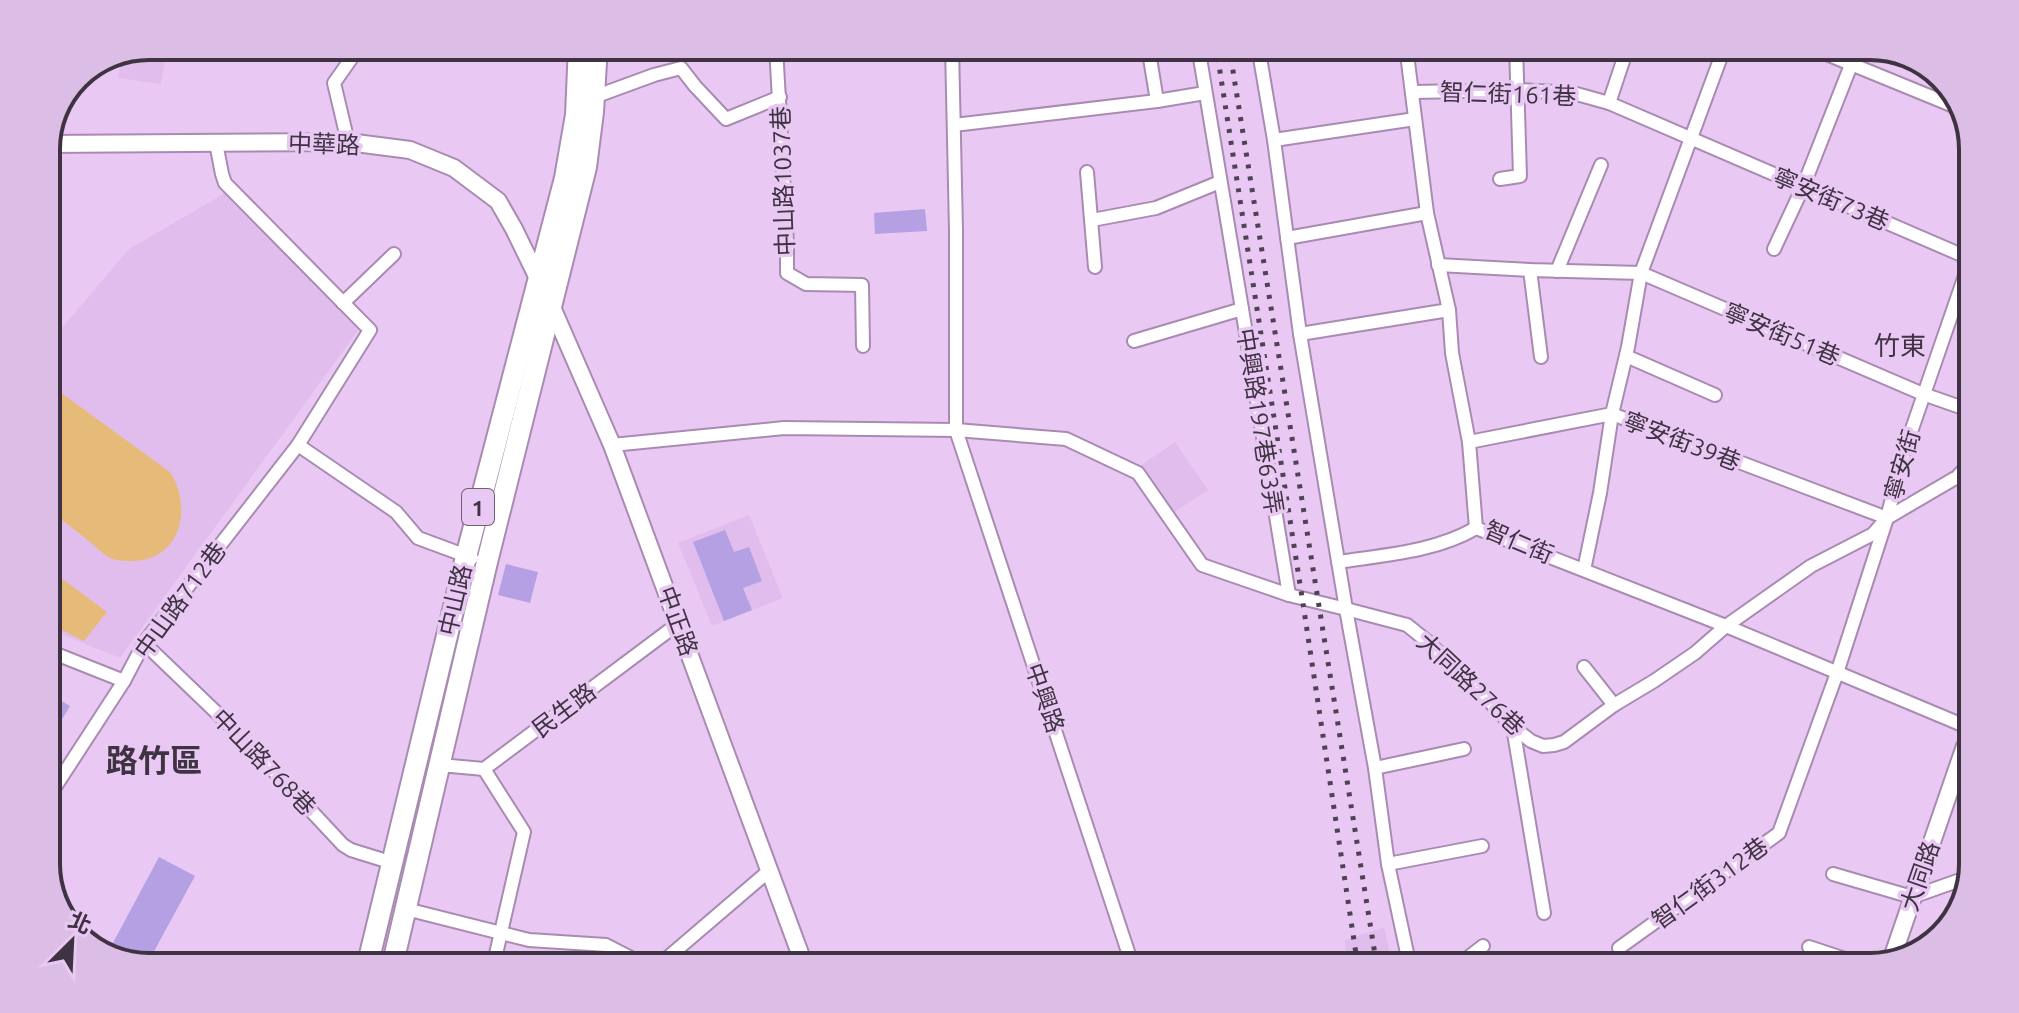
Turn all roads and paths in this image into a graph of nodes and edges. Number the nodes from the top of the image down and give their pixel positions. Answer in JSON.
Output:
{"nodes":[{"id":1,"x":350,"y":60,"type":"edge"},
{"id":2,"x":578,"y":60,"type":"edge"},
{"id":3,"x":596,"y":60,"type":"edge"},
{"id":4,"x":777,"y":60,"type":"edge"},
{"id":5,"x":952,"y":60,"type":"edge"},
{"id":6,"x":1150,"y":60,"type":"edge"},
{"id":7,"x":1200,"y":60,"type":"edge"},
{"id":8,"x":1260,"y":60,"type":"edge"},
{"id":9,"x":1408,"y":60,"type":"edge"},
{"id":10,"x":1516,"y":60,"type":"edge"},
{"id":11,"x":1623,"y":60,"type":"edge"},
{"id":12,"x":1720,"y":60,"type":"edge"},
{"id":13,"x":1839,"y":60,"type":"edge"},
{"id":14,"x":1851,"y":65,"type":"junction"},
{"id":15,"x":1517,"y":90,"type":"junction"},
{"id":16,"x":1413,"y":92,"type":"junction"},
{"id":17,"x":1205,"y":93,"type":"junction"},
{"id":18,"x":594,"y":97,"type":"junction"},
{"id":19,"x":780,"y":97,"type":"junction"},
{"id":20,"x":1157,"y":101,"type":"junction"},
{"id":21,"x":1609,"y":103,"type":"junction"},
{"id":22,"x":1946,"y":103,"type":"edge"},
{"id":23,"x":1415,"y":119,"type":"junction"},
{"id":24,"x":954,"y":125,"type":"junction"},
{"id":25,"x":1692,"y":139,"type":"junction"},
{"id":26,"x":1274,"y":140,"type":"junction"},
{"id":27,"x":348,"y":142,"type":"junction"},
{"id":28,"x":216,"y":143,"type":"junction"},
{"id":29,"x":60,"y":144,"type":"edge"},
{"id":30,"x":1601,"y":165,"type":"dead end"},
{"id":31,"x":1087,"y":172,"type":"dead end"},
{"id":32,"x":1500,"y":179,"type":"dead end"},
{"id":33,"x":1220,"y":182,"type":"junction"},
{"id":34,"x":1803,"y":187,"type":"junction"},
{"id":35,"x":1427,"y":213,"type":"junction"},
{"id":36,"x":1092,"y":220,"type":"junction"},
{"id":37,"x":1287,"y":238,"type":"junction"},
{"id":38,"x":1774,"y":249,"type":"dead end"},
{"id":39,"x":1959,"y":253,"type":"edge"},
{"id":40,"x":394,"y":254,"type":"dead end"},
{"id":41,"x":1438,"y":265,"type":"junction"},
{"id":42,"x":1095,"y":267,"type":"dead end"},
{"id":43,"x":1530,"y":270,"type":"junction"},
{"id":44,"x":1557,"y":271,"type":"junction"},
{"id":45,"x":1641,"y":273,"type":"junction"},
{"id":46,"x":538,"y":280,"type":"junction"},
{"id":47,"x":1959,"y":292,"type":"edge"},
{"id":48,"x":343,"y":303,"type":"junction"},
{"id":49,"x":551,"y":305,"type":"junction"},
{"id":50,"x":1242,"y":309,"type":"junction"},
{"id":51,"x":1449,"y":310,"type":"junction"},
{"id":52,"x":1300,"y":334,"type":"junction"},
{"id":53,"x":1134,"y":341,"type":"dead end"},
{"id":54,"x":863,"y":346,"type":"dead end"},
{"id":55,"x":1626,"y":356,"type":"junction"},
{"id":56,"x":1541,"y":357,"type":"dead end"},
{"id":57,"x":1923,"y":394,"type":"junction"},
{"id":58,"x":1715,"y":395,"type":"dead end"},
{"id":59,"x":1959,"y":407,"type":"edge"},
{"id":60,"x":1612,"y":414,"type":"junction"},
{"id":61,"x":956,"y":430,"type":"junction"},
{"id":62,"x":1469,"y":442,"type":"junction"},
{"id":63,"x":298,"y":445,"type":"junction"},
{"id":64,"x":612,"y":445,"type":"junction"},
{"id":65,"x":1959,"y":475,"type":"edge"},
{"id":66,"x":1887,"y":518,"type":"junction"},
{"id":67,"x":1476,"y":528,"type":"junction"},
{"id":68,"x":466,"y":557,"type":"junction"},
{"id":69,"x":487,"y":562,"type":"junction"},
{"id":70,"x":1338,"y":562,"type":"junction"},
{"id":71,"x":1584,"y":570,"type":"junction"},
{"id":72,"x":1289,"y":595,"type":"junction"},
{"id":73,"x":1346,"y":609,"type":"junction"},
{"id":74,"x":679,"y":623,"type":"junction"},
{"id":75,"x":1726,"y":626,"type":"junction"},
{"id":76,"x":144,"y":643,"type":"junction"},
{"id":77,"x":60,"y":656,"type":"edge"},
{"id":78,"x":1584,"y":667,"type":"dead end"},
{"id":79,"x":1837,"y":673,"type":"junction"},
{"id":80,"x":124,"y":681,"type":"junction"},
{"id":81,"x":1614,"y":705,"type":"junction"},
{"id":82,"x":1959,"y":724,"type":"edge"},
{"id":83,"x":1513,"y":727,"type":"junction"},
{"id":84,"x":1464,"y":749,"type":"dead end"},
{"id":85,"x":1959,"y":763,"type":"edge"},
{"id":86,"x":440,"y":765,"type":"junction"},
{"id":87,"x":1375,"y":768,"type":"junction"},
{"id":88,"x":484,"y":769,"type":"junction"},
{"id":89,"x":60,"y":779,"type":"edge"},
{"id":90,"x":1482,"y":846,"type":"dead end"},
{"id":91,"x":393,"y":863,"type":"junction"},
{"id":92,"x":1388,"y":864,"type":"junction"},
{"id":93,"x":770,"y":870,"type":"junction"},
{"id":94,"x":1833,"y":874,"type":"dead end"},
{"id":95,"x":1957,"y":881,"type":"edge"},
{"id":96,"x":1912,"y":897,"type":"junction"},
{"id":97,"x":406,"y":909,"type":"junction"},
{"id":98,"x":1544,"y":913,"type":"dead end"},
{"id":99,"x":500,"y":933,"type":"junction"},
{"id":100,"x":1483,"y":946,"type":"dead end"},
{"id":101,"x":1809,"y":947,"type":"dead end"},
{"id":102,"x":1619,"y":948,"type":"dead end"},
{"id":103,"x":1895,"y":949,"type":"edge"},
{"id":104,"x":370,"y":953,"type":"edge"},
{"id":105,"x":395,"y":953,"type":"edge"},
{"id":106,"x":496,"y":953,"type":"edge"},
{"id":107,"x":622,"y":953,"type":"edge"},
{"id":108,"x":673,"y":953,"type":"edge"},
{"id":109,"x":800,"y":953,"type":"edge"},
{"id":110,"x":1128,"y":953,"type":"edge"},
{"id":111,"x":1407,"y":953,"type":"edge"},
{"id":112,"x":1474,"y":953,"type":"edge"},
{"id":113,"x":1827,"y":953,"type":"edge"}],
"edges":[{"from":1,"to":27,"type":"street"},
{"from":2,"to":46,"type":"main road","name":"中山路","number":"1"},
{"from":3,"to":18,"type":"main road","name":"中山路","number":"1"},
{"from":4,"to":19,"type":"street","name":"中山路1037巷"},
{"from":5,"to":24,"type":"street","name":"中興路"},
{"from":6,"to":20,"type":"street"},
{"from":7,"to":17,"type":"street"},
{"from":8,"to":26,"type":"street"},
{"from":9,"to":16,"type":"street","name":"智仁街"},
{"from":10,"to":15,"type":"street"},
{"from":11,"to":21,"type":"street"},
{"from":12,"to":25,"type":"street","name":"寧安街39巷"},
{"from":13,"to":14,"type":"street"},
{"from":14,"to":22,"type":"street"},
{"from":14,"to":34,"type":"street"},
{"from":15,"to":16,"type":"street","name":"智仁街161巷"},
{"from":15,"to":21,"type":"street","name":"智仁街161巷"},
{"from":15,"to":32,"type":"street"},
{"from":16,"to":23,"type":"street","name":"智仁街"},
{"from":17,"to":20,"type":"street"},
{"from":17,"to":33,"type":"street"},
{"from":18,"to":19,"type":"street"},
{"from":18,"to":49,"type":"main road","name":"中山路","number":"1"},
{"from":19,"to":54,"type":"street","name":"中山路1037巷"},
{"from":20,"to":24,"type":"street"},
{"from":21,"to":25,"type":"street","name":"智仁街161巷"},
{"from":23,"to":26,"type":"street"},
{"from":23,"to":35,"type":"street","name":"智仁街"},
{"from":24,"to":61,"type":"street","name":"中興路"},
{"from":25,"to":34,"type":"street","name":"寧安街73巷"},
{"from":25,"to":45,"type":"street","name":"寧安街39巷"},
{"from":26,"to":37,"type":"street"},
{"from":27,"to":28,"type":"street","name":"中華路"},
{"from":27,"to":46,"type":"street","name":"中華路"},
{"from":28,"to":29,"type":"street","name":"中華路"},
{"from":28,"to":48,"type":"street"},
{"from":30,"to":44,"type":"street"},
{"from":31,"to":36,"type":"street"},
{"from":33,"to":36,"type":"street"},
{"from":33,"to":50,"type":"street"},
{"from":34,"to":38,"type":"street"},
{"from":34,"to":39,"type":"street","name":"寧安街73巷"},
{"from":35,"to":37,"type":"street"},
{"from":35,"to":41,"type":"street","name":"智仁街"},
{"from":36,"to":42,"type":"street"},
{"from":37,"to":52,"type":"street"},
{"from":40,"to":48,"type":"street"},
{"from":41,"to":43,"type":"street"},
{"from":41,"to":51,"type":"street","name":"智仁街"},
{"from":43,"to":44,"type":"street"},
{"from":43,"to":56,"type":"street"},
{"from":44,"to":45,"type":"street"},
{"from":45,"to":55,"type":"street","name":"寧安街39巷"},
{"from":45,"to":57,"type":"street","name":"寧安街51巷"},
{"from":46,"to":49,"type":"street","name":"中正路"},
{"from":46,"to":68,"type":"main road","name":"中山路","number":"1"},
{"from":47,"to":57,"type":"street","name":"寧安街"},
{"from":48,"to":63,"type":"street","name":"中山路712巷"},
{"from":49,"to":64,"type":"street","name":"中正路"},
{"from":49,"to":69,"type":"main road","name":"中山路","number":"1"},
{"from":50,"to":53,"type":"street","name":"中興路197巷63弄"},
{"from":50,"to":72,"type":"street","name":"中興路197巷63弄"},
{"from":51,"to":52,"type":"street"},
{"from":51,"to":62,"type":"street","name":"智仁街"},
{"from":52,"to":70,"type":"street"},
{"from":55,"to":58,"type":"street"},
{"from":55,"to":60,"type":"street","name":"寧安街39巷"},
{"from":57,"to":59,"type":"street","name":"寧安街51巷"},
{"from":57,"to":66,"type":"street","name":"寧安街"},
{"from":60,"to":62,"type":"street"},
{"from":60,"to":66,"type":"street","name":"寧安街39巷"},
{"from":60,"to":71,"type":"street"},
{"from":61,"to":64,"type":"street"},
{"from":61,"to":72,"type":"street","name":"大同路276巷"},
{"from":61,"to":110,"type":"street","name":"中興路"},
{"from":62,"to":67,"type":"street","name":"智仁街"},
{"from":63,"to":68,"type":"street"},
{"from":63,"to":76,"type":"street","name":"中山路712巷"},
{"from":64,"to":74,"type":"street","name":"中正路"},
{"from":65,"to":66,"type":"street","name":"大同路276巷"},
{"from":66,"to":75,"type":"street","name":"大同路276巷"},
{"from":66,"to":79,"type":"street","name":"寧安街"},
{"from":67,"to":70,"type":"street"},
{"from":67,"to":71,"type":"street","name":"智仁街"},
{"from":68,"to":69,"type":"street"},
{"from":68,"to":91,"type":"main road","name":"中山路","number":"1"},
{"from":69,"to":86,"type":"main road","name":"中山路","number":"1"},
{"from":70,"to":73,"type":"street"},
{"from":71,"to":75,"type":"street","name":"智仁街"},
{"from":72,"to":73,"type":"street","name":"大同路276巷"},
{"from":73,"to":83,"type":"street","name":"大同路276巷"},
{"from":73,"to":87,"type":"street"},
{"from":74,"to":88,"type":"street","name":"民生路"},
{"from":74,"to":93,"type":"street","name":"中正路"},
{"from":75,"to":79,"type":"street","name":"智仁街"},
{"from":75,"to":81,"type":"street","name":"大同路276巷"},
{"from":76,"to":80,"type":"street","name":"中山路712巷"},
{"from":76,"to":91,"type":"street","name":"中山路768巷"},
{"from":77,"to":80,"type":"street"},
{"from":78,"to":81,"type":"street"},
{"from":79,"to":82,"type":"street","name":"智仁街"},
{"from":79,"to":102,"type":"street","name":"智仁街312巷"},
{"from":80,"to":89,"type":"street","name":"中山路712巷"},
{"from":81,"to":83,"type":"street","name":"大同路276巷"},
{"from":83,"to":98,"type":"street"},
{"from":84,"to":87,"type":"street"},
{"from":85,"to":96,"type":"street","name":"大同路"},
{"from":86,"to":88,"type":"street"},
{"from":86,"to":97,"type":"main road","name":"中山路","number":"1"},
{"from":87,"to":92,"type":"street"},
{"from":88,"to":99,"type":"street"},
{"from":90,"to":92,"type":"street"},
{"from":91,"to":104,"type":"main road","name":"中山路","number":"1"},
{"from":92,"to":111,"type":"street"},
{"from":93,"to":108,"type":"street"},
{"from":93,"to":109,"type":"street","name":"中正路"},
{"from":94,"to":96,"type":"street"},
{"from":95,"to":96,"type":"street"},
{"from":96,"to":103,"type":"street","name":"大同路"},
{"from":97,"to":99,"type":"street"},
{"from":97,"to":105,"type":"main road","name":"中山路","number":"1"},
{"from":99,"to":106,"type":"street"},
{"from":99,"to":107,"type":"street"},
{"from":100,"to":112,"type":"street"},
{"from":101,"to":113,"type":"street"}]}
